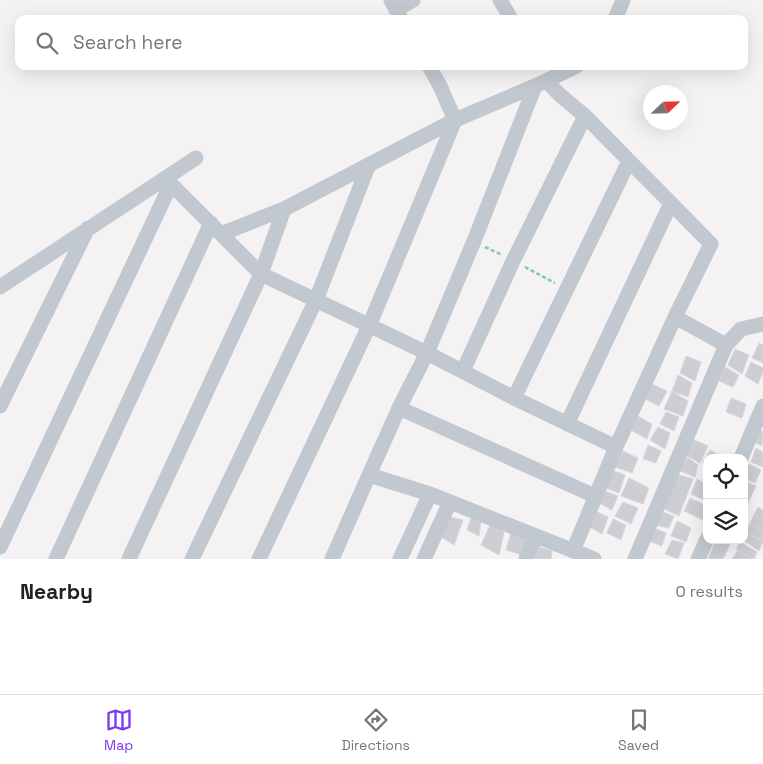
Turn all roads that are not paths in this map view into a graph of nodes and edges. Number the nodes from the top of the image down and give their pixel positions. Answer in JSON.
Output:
{"nodes":[{"id":1,"x":413,"y":0,"type":"edge"},
{"id":2,"x":500,"y":0,"type":"edge"},
{"id":3,"x":622,"y":0,"type":"edge"},
{"id":4,"x":396,"y":10,"type":"edge"},
{"id":5,"x":509,"y":15,"type":"edge"},
{"id":6,"x":616,"y":15,"type":"edge"},
{"id":7,"x":433,"y":70,"type":"edge"},
{"id":8,"x":568,"y":70,"type":"edge"},
{"id":9,"x":540,"y":83,"type":"junction"},
{"id":10,"x":585,"y":116,"type":"junction"},
{"id":11,"x":455,"y":120,"type":"junction"},
{"id":12,"x":196,"y":158,"type":"dead end"},
{"id":13,"x":629,"y":161,"type":"junction"},
{"id":14,"x":370,"y":164,"type":"junction"},
{"id":15,"x":168,"y":181,"type":"junction"},
{"id":16,"x":671,"y":203,"type":"junction"},
{"id":17,"x":284,"y":209,"type":"junction"},
{"id":18,"x":88,"y":228,"type":"junction"},
{"id":19,"x":216,"y":229,"type":"junction"},
{"id":20,"x":261,"y":274,"type":"junction"},
{"id":21,"x":0,"y":287,"type":"edge"},
{"id":22,"x":316,"y":300,"type":"junction"},
{"id":23,"x":675,"y":317,"type":"junction"},
{"id":24,"x":763,"y":324,"type":"edge"},
{"id":25,"x":369,"y":326,"type":"junction"},
{"id":26,"x":726,"y":345,"type":"junction"},
{"id":27,"x":427,"y":353,"type":"junction"},
{"id":28,"x":463,"y":371,"type":"junction"},
{"id":29,"x":514,"y":398,"type":"junction"},
{"id":30,"x":0,"y":406,"type":"edge"},
{"id":31,"x":763,"y":406,"type":"edge"},
{"id":32,"x":399,"y":408,"type":"junction"},
{"id":33,"x":568,"y":424,"type":"junction"},
{"id":34,"x":616,"y":447,"type":"junction"},
{"id":35,"x":743,"y":454,"type":"edge"},
{"id":36,"x":369,"y":474,"type":"junction"},
{"id":37,"x":430,"y":494,"type":"junction"},
{"id":38,"x":595,"y":496,"type":"junction"},
{"id":39,"x":450,"y":502,"type":"junction"},
{"id":40,"x":536,"y":536,"type":"junction"},
{"id":41,"x":704,"y":544,"type":"edge"},
{"id":42,"x":0,"y":547,"type":"edge"},
{"id":43,"x":573,"y":550,"type":"junction"},
{"id":44,"x":402,"y":555,"type":"edge"},
{"id":45,"x":56,"y":559,"type":"edge"},
{"id":46,"x":129,"y":559,"type":"edge"},
{"id":47,"x":192,"y":559,"type":"edge"},
{"id":48,"x":259,"y":559,"type":"edge"},
{"id":49,"x":332,"y":559,"type":"edge"},
{"id":50,"x":422,"y":559,"type":"edge"},
{"id":51,"x":526,"y":559,"type":"edge"},
{"id":52,"x":594,"y":559,"type":"edge"},
{"id":53,"x":635,"y":559,"type":"edge"},
{"id":54,"x":698,"y":559,"type":"edge"}],
"edges":[{"from":1,"to":4,"type":"street"},
{"from":2,"to":5,"type":"street"},
{"from":3,"to":6,"type":"street"},
{"from":7,"to":11,"type":"street"},
{"from":8,"to":9,"type":"street"},
{"from":9,"to":10,"type":"street"},
{"from":9,"to":11,"type":"street"},
{"from":9,"to":27,"type":"street"},
{"from":10,"to":13,"type":"street"},
{"from":10,"to":28,"type":"street"},
{"from":11,"to":14,"type":"street"},
{"from":11,"to":25,"type":"street"},
{"from":12,"to":15,"type":"street"},
{"from":13,"to":16,"type":"street"},
{"from":13,"to":29,"type":"street"},
{"from":14,"to":17,"type":"street"},
{"from":14,"to":22,"type":"street"},
{"from":15,"to":18,"type":"street"},
{"from":15,"to":19,"type":"street"},
{"from":15,"to":42,"type":"street"},
{"from":16,"to":23,"type":"street"},
{"from":16,"to":33,"type":"street"},
{"from":17,"to":19,"type":"street"},
{"from":17,"to":20,"type":"street"},
{"from":18,"to":21,"type":"street"},
{"from":18,"to":30,"type":"street"},
{"from":19,"to":20,"type":"street"},
{"from":19,"to":45,"type":"street"},
{"from":20,"to":22,"type":"street"},
{"from":20,"to":46,"type":"street"},
{"from":22,"to":25,"type":"street"},
{"from":22,"to":47,"type":"street"},
{"from":23,"to":26,"type":"street"},
{"from":23,"to":34,"type":"street"},
{"from":24,"to":26,"type":"street"},
{"from":25,"to":27,"type":"street"},
{"from":25,"to":48,"type":"street"},
{"from":26,"to":53,"type":"street"},
{"from":27,"to":28,"type":"street"},
{"from":27,"to":32,"type":"street"},
{"from":28,"to":29,"type":"street"},
{"from":29,"to":33,"type":"street"},
{"from":31,"to":35,"type":"street"},
{"from":32,"to":36,"type":"street"},
{"from":32,"to":38,"type":"street"},
{"from":33,"to":34,"type":"street"},
{"from":34,"to":38,"type":"street"},
{"from":36,"to":37,"type":"street"},
{"from":36,"to":49,"type":"street"},
{"from":37,"to":39,"type":"street"},
{"from":37,"to":44,"type":"street"},
{"from":38,"to":43,"type":"street"},
{"from":39,"to":40,"type":"street"},
{"from":39,"to":50,"type":"street"},
{"from":40,"to":43,"type":"street"},
{"from":40,"to":51,"type":"street"},
{"from":41,"to":54,"type":"street"},
{"from":43,"to":52,"type":"street"},
{"from":44,"to":50,"type":"street"}]}
